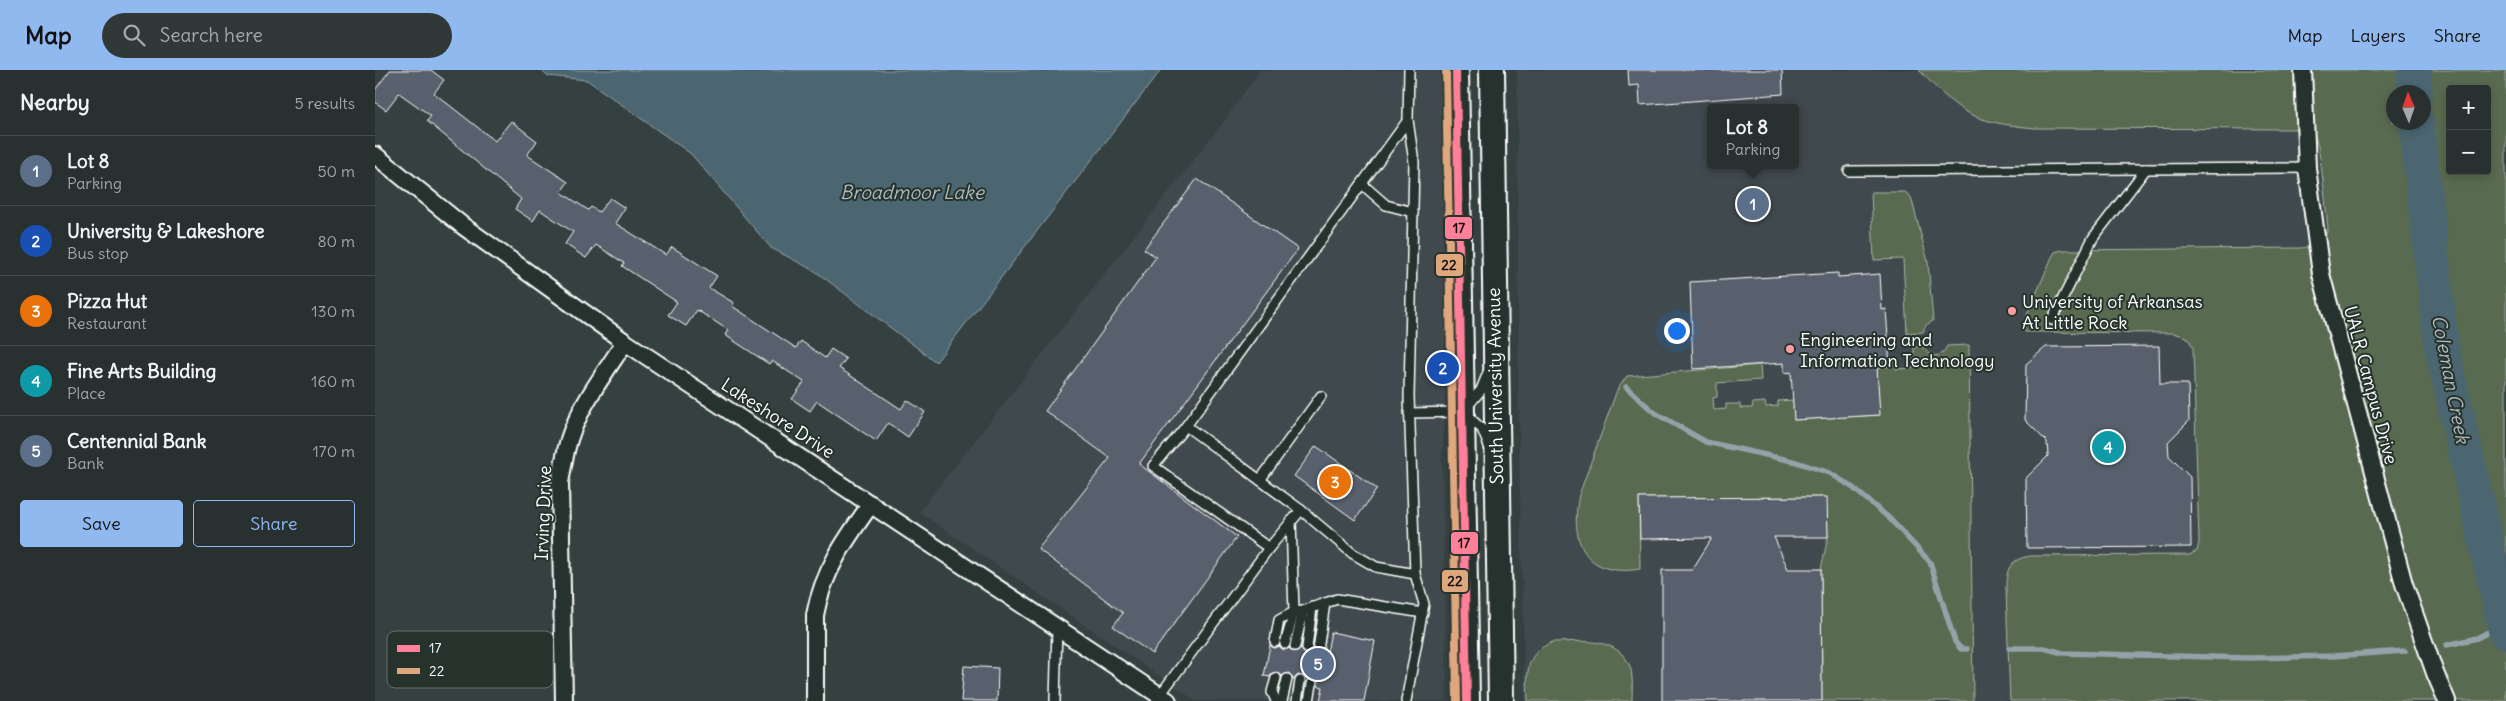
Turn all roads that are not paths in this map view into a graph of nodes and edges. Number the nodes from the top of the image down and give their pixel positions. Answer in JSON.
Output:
{"nodes":[{"id":1,"x":1409,"y":70,"type":"edge"},
{"id":2,"x":1457,"y":70,"type":"edge"},
{"id":3,"x":1492,"y":70,"type":"edge"},
{"id":4,"x":2303,"y":70,"type":"edge"},
{"id":5,"x":1408,"y":120,"type":"junction"},
{"id":6,"x":376,"y":157,"type":"edge"},
{"id":7,"x":2307,"y":168,"type":"junction"},
{"id":8,"x":2146,"y":169,"type":"junction"},
{"id":9,"x":1849,"y":171,"type":"dead end"},
{"id":10,"x":1362,"y":184,"type":"junction"},
{"id":11,"x":1413,"y":212,"type":"junction"},
{"id":12,"x":2052,"y":320,"type":"dead end"},
{"id":13,"x":625,"y":342,"type":"junction"},
{"id":14,"x":1495,"y":355,"type":"junction"},
{"id":15,"x":1321,"y":396,"type":"dead end"},
{"id":16,"x":1463,"y":412,"type":"junction"},
{"id":17,"x":1409,"y":413,"type":"junction"},
{"id":18,"x":1186,"y":426,"type":"junction"},
{"id":19,"x":1497,"y":469,"type":"junction"},
{"id":20,"x":1260,"y":480,"type":"junction"},
{"id":21,"x":871,"y":504,"type":"junction"},
{"id":22,"x":1301,"y":510,"type":"junction"},
{"id":23,"x":1291,"y":521,"type":"junction"},
{"id":24,"x":1269,"y":548,"type":"junction"},
{"id":25,"x":1415,"y":574,"type":"junction"},
{"id":26,"x":1325,"y":603,"type":"junction"},
{"id":27,"x":1308,"y":609,"type":"junction"},
{"id":28,"x":1293,"y":612,"type":"junction"},
{"id":29,"x":1423,"y":613,"type":"junction"},
{"id":30,"x":1057,"y":627,"type":"junction"},
{"id":31,"x":1275,"y":642,"type":"dead end"},
{"id":32,"x":1285,"y":644,"type":"dead end"},
{"id":33,"x":1295,"y":646,"type":"dead end"},
{"id":34,"x":1307,"y":648,"type":"dead end"},
{"id":35,"x":1318,"y":650,"type":"dead end"},
{"id":36,"x":1272,"y":677,"type":"dead end"},
{"id":37,"x":1287,"y":680,"type":"dead end"},
{"id":38,"x":1300,"y":681,"type":"dead end"},
{"id":39,"x":1312,"y":684,"type":"dead end"},
{"id":40,"x":1164,"y":698,"type":"edge"},
{"id":41,"x":563,"y":701,"type":"edge"},
{"id":42,"x":815,"y":701,"type":"edge"},
{"id":43,"x":1055,"y":701,"type":"edge"},
{"id":44,"x":1276,"y":701,"type":"edge"},
{"id":45,"x":1282,"y":701,"type":"edge"},
{"id":46,"x":1297,"y":701,"type":"edge"},
{"id":47,"x":1309,"y":701,"type":"edge"},
{"id":48,"x":1406,"y":701,"type":"edge"},
{"id":49,"x":1467,"y":701,"type":"edge"},
{"id":50,"x":1501,"y":701,"type":"edge"},
{"id":51,"x":2447,"y":701,"type":"edge"}],
"edges":[{"from":1,"to":5,"type":"lane"},
{"from":2,"to":16,"type":"main road","name":"South University Avenue"},
{"from":3,"to":14,"type":"main road","name":"South University Avenue"},
{"from":4,"to":7,"type":"street","name":"UALR Campus Drive"},
{"from":5,"to":10,"type":"lane"},
{"from":5,"to":11,"type":"lane"},
{"from":6,"to":13,"type":"street","name":"Lakeshore Drive"},
{"from":7,"to":8,"type":"lane"},
{"from":7,"to":51,"type":"street","name":"UALR Campus Drive"},
{"from":8,"to":9,"type":"lane"},
{"from":8,"to":12,"type":"lane"},
{"from":10,"to":11,"type":"lane"},
{"from":10,"to":18,"type":"lane"},
{"from":11,"to":17,"type":"lane"},
{"from":13,"to":21,"type":"street","name":"Lakeshore Drive"},
{"from":13,"to":41,"type":"street","name":"Irving Drive"},
{"from":14,"to":16,"type":"lane"},
{"from":14,"to":19,"type":"main road","name":"South University Avenue"},
{"from":15,"to":20,"type":"lane"},
{"from":16,"to":17,"type":"lane"},
{"from":16,"to":19,"type":"lane"},
{"from":16,"to":49,"type":"main road","name":"South University Avenue"},
{"from":17,"to":25,"type":"lane"},
{"from":18,"to":20,"type":"lane"},
{"from":18,"to":24,"type":"lane"},
{"from":19,"to":50,"type":"main road","name":"South University Avenue"},
{"from":20,"to":22,"type":"lane"},
{"from":21,"to":30,"type":"street","name":"Lakeshore Drive"},
{"from":21,"to":42,"type":"street"},
{"from":22,"to":23,"type":"lane"},
{"from":22,"to":25,"type":"lane"},
{"from":23,"to":24,"type":"lane"},
{"from":23,"to":28,"type":"lane"},
{"from":24,"to":40,"type":"lane"},
{"from":25,"to":29,"type":"lane"},
{"from":26,"to":27,"type":"lane"},
{"from":26,"to":29,"type":"lane"},
{"from":26,"to":35,"type":"lane"},
{"from":27,"to":28,"type":"lane"},
{"from":27,"to":33,"type":"lane"},
{"from":27,"to":34,"type":"lane"},
{"from":28,"to":31,"type":"lane"},
{"from":28,"to":32,"type":"lane"},
{"from":29,"to":48,"type":"lane"},
{"from":30,"to":40,"type":"street","name":"Lakeshore Drive"},
{"from":30,"to":43,"type":"lane"},
{"from":36,"to":44,"type":"lane"},
{"from":37,"to":45,"type":"lane"},
{"from":38,"to":46,"type":"lane"},
{"from":39,"to":47,"type":"lane"}]}
